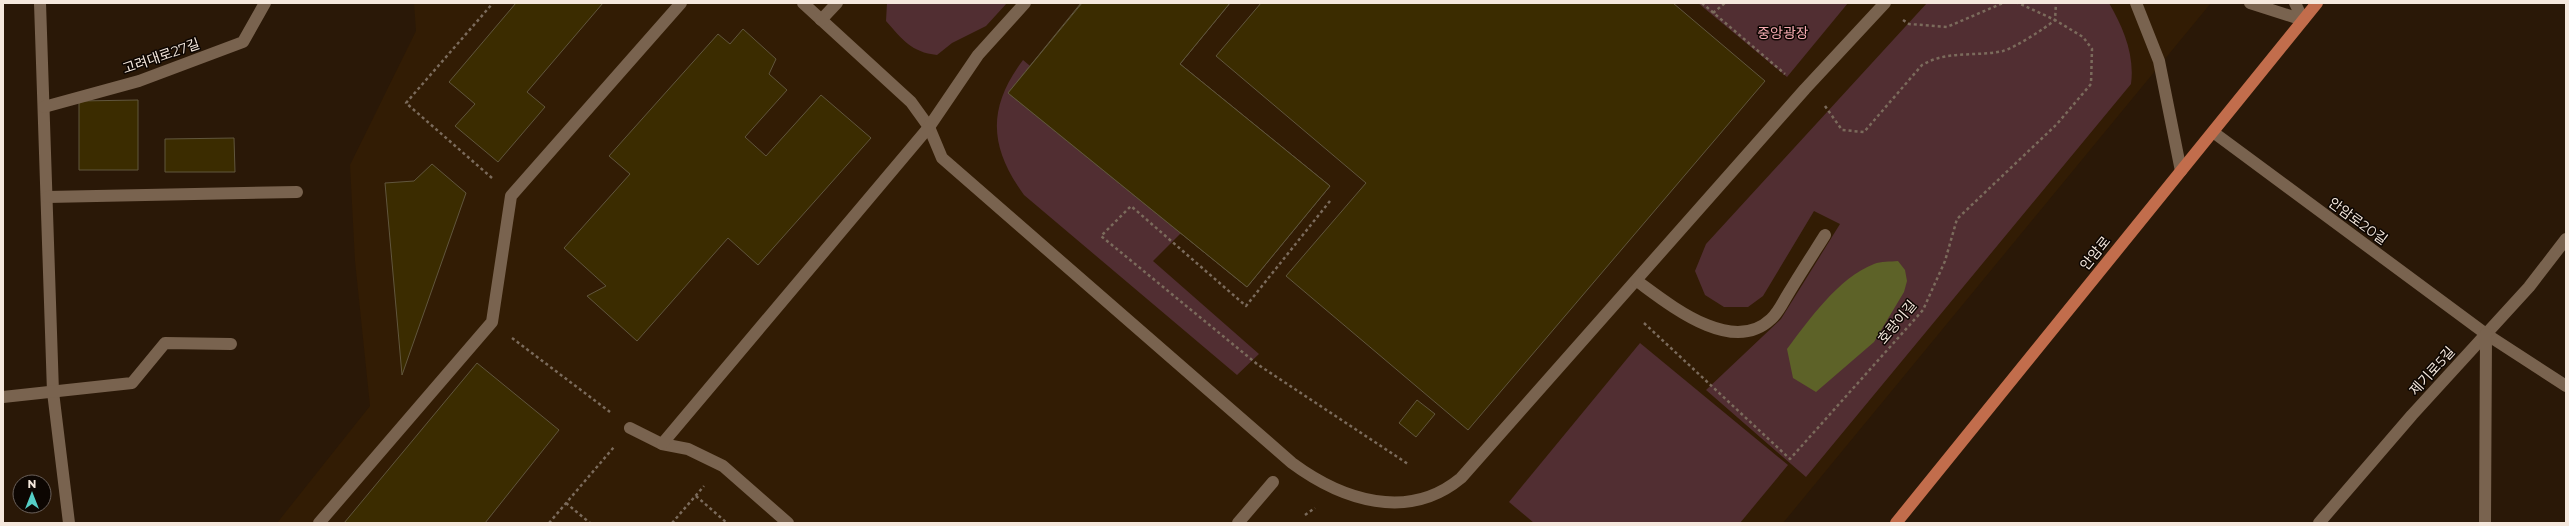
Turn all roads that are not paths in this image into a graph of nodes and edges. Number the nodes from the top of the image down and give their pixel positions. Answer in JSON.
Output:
{"nodes":[{"id":1,"x":40,"y":3,"type":"edge"},
{"id":2,"x":265,"y":3,"type":"edge"},
{"id":3,"x":680,"y":3,"type":"edge"},
{"id":4,"x":803,"y":3,"type":"edge"},
{"id":5,"x":837,"y":3,"type":"edge"},
{"id":6,"x":1025,"y":3,"type":"edge"},
{"id":7,"x":2136,"y":3,"type":"edge"},
{"id":8,"x":2250,"y":3,"type":"edge"},
{"id":9,"x":2295,"y":3,"type":"edge"},
{"id":10,"x":2317,"y":3,"type":"edge"},
{"id":11,"x":1883,"y":5,"type":"edge"},
{"id":12,"x":821,"y":20,"type":"junction"},
{"id":13,"x":2303,"y":20,"type":"junction"},
{"id":14,"x":44,"y":107,"type":"junction"},
{"id":15,"x":929,"y":127,"type":"junction"},
{"id":16,"x":2213,"y":132,"type":"junction"},
{"id":17,"x":2181,"y":171,"type":"junction"},
{"id":18,"x":297,"y":192,"type":"dead end"},
{"id":19,"x":47,"y":197,"type":"junction"},
{"id":20,"x":1825,"y":235,"type":"dead end"},
{"id":21,"x":2566,"y":239,"type":"edge"},
{"id":22,"x":1637,"y":281,"type":"junction"},
{"id":23,"x":2486,"y":334,"type":"junction"},
{"id":24,"x":231,"y":344,"type":"dead end"},
{"id":25,"x":2566,"y":386,"type":"edge"},
{"id":26,"x":53,"y":392,"type":"junction"},
{"id":27,"x":3,"y":397,"type":"edge"},
{"id":28,"x":630,"y":428,"type":"road end"},
{"id":29,"x":662,"y":444,"type":"junction"},
{"id":30,"x":1273,"y":482,"type":"dead end"},
{"id":31,"x":68,"y":523,"type":"edge"},
{"id":32,"x":319,"y":523,"type":"edge"},
{"id":33,"x":788,"y":523,"type":"edge"},
{"id":34,"x":1238,"y":523,"type":"edge"},
{"id":35,"x":1896,"y":523,"type":"edge"},
{"id":36,"x":2320,"y":523,"type":"edge"},
{"id":37,"x":2485,"y":523,"type":"edge"}],
"edges":[{"from":1,"to":14,"type":"street"},
{"from":2,"to":14,"type":"street","name":"고려대로27길"},
{"from":3,"to":32,"type":"street"},
{"from":4,"to":12,"type":"street"},
{"from":5,"to":12,"type":"street"},
{"from":6,"to":15,"type":"street"},
{"from":7,"to":17,"type":"street"},
{"from":8,"to":13,"type":"street"},
{"from":9,"to":13,"type":"street"},
{"from":10,"to":13,"type":"main road","name":"안암로"},
{"from":11,"to":22,"type":"street"},
{"from":12,"to":15,"type":"street"},
{"from":13,"to":16,"type":"main road","name":"안암로"},
{"from":14,"to":19,"type":"street"},
{"from":15,"to":22,"type":"street"},
{"from":15,"to":29,"type":"street"},
{"from":16,"to":17,"type":"main road","name":"안암로"},
{"from":16,"to":23,"type":"street","name":"안암로20길"},
{"from":17,"to":35,"type":"main road","name":"안암로"},
{"from":18,"to":19,"type":"street"},
{"from":19,"to":26,"type":"street"},
{"from":20,"to":22,"type":"street"},
{"from":21,"to":23,"type":"street","name":"제기로5길"},
{"from":23,"to":25,"type":"street","name":"안암로20길"},
{"from":23,"to":36,"type":"street","name":"제기로5길"},
{"from":23,"to":37,"type":"street"},
{"from":24,"to":26,"type":"street"},
{"from":26,"to":27,"type":"street"},
{"from":26,"to":31,"type":"street"},
{"from":28,"to":29,"type":"street"},
{"from":29,"to":33,"type":"street"},
{"from":30,"to":34,"type":"street"}]}
